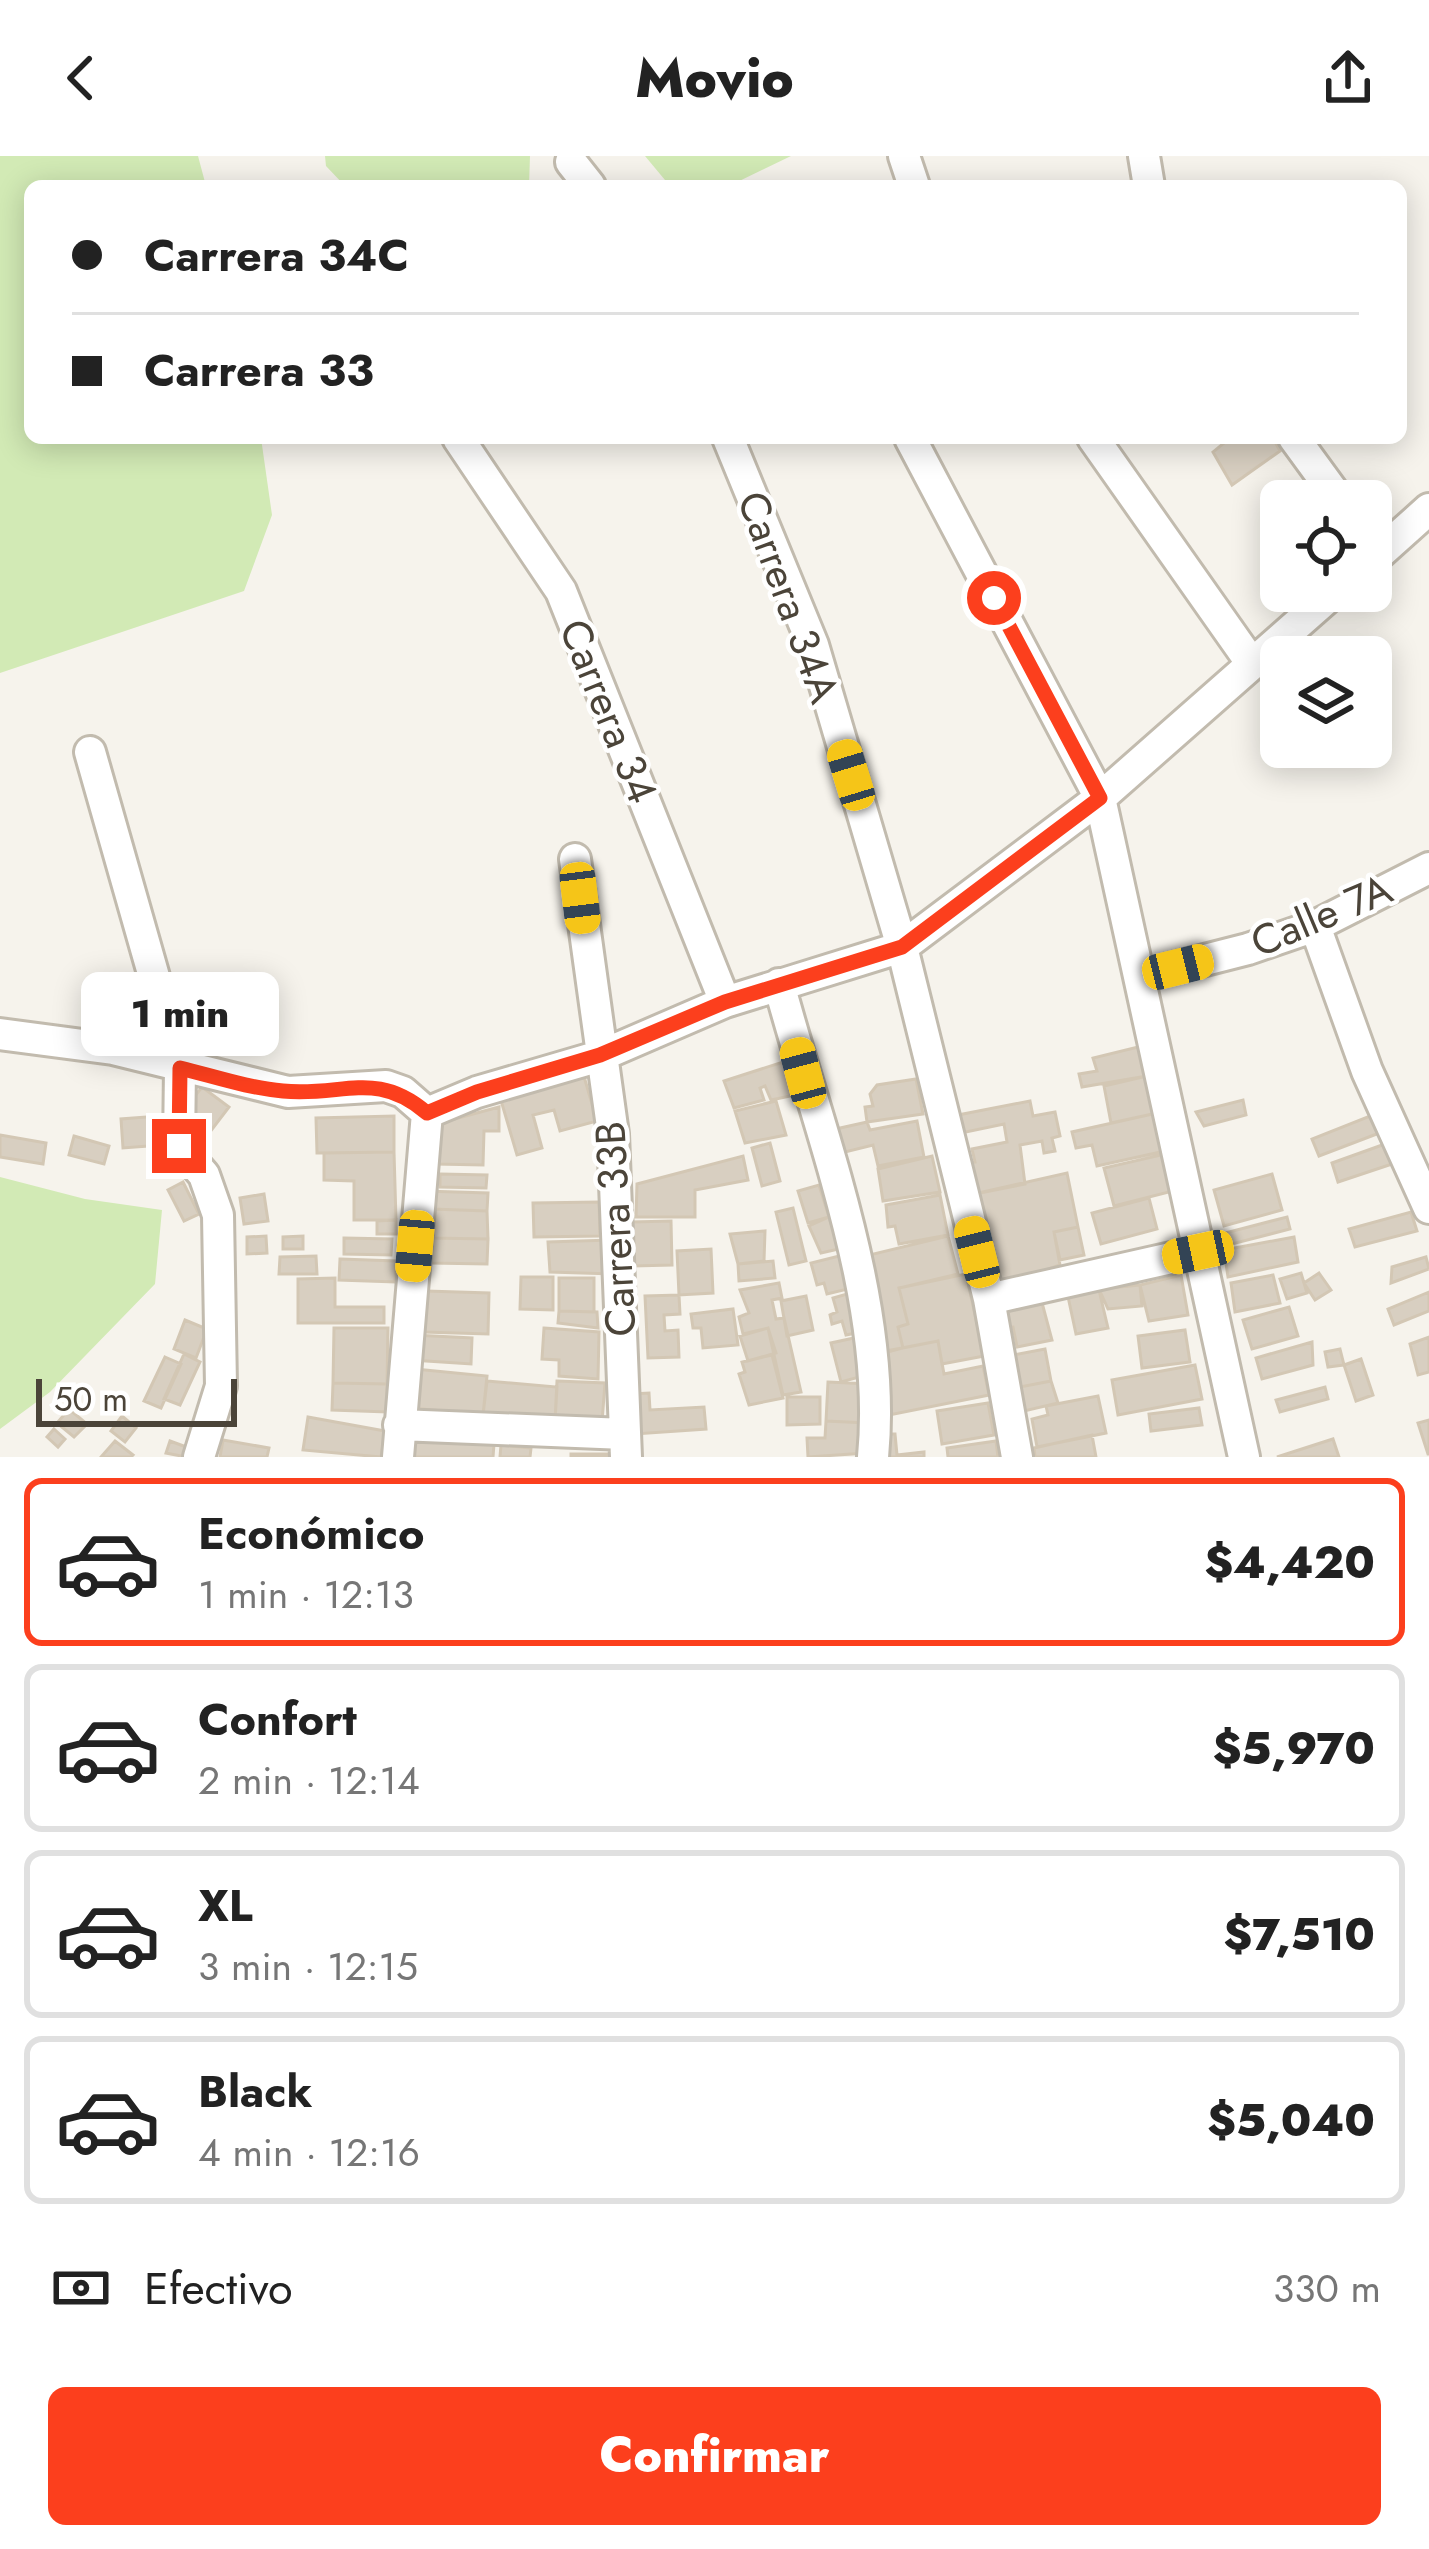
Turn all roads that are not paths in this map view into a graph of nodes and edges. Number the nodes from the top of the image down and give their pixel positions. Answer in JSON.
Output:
{"nodes":[{"id":1,"x":462,"y":444,"type":"edge"},
{"id":2,"x":730,"y":444,"type":"edge"},
{"id":3,"x":913,"y":444,"type":"edge"},
{"id":4,"x":1097,"y":444,"type":"edge"},
{"id":5,"x":1298,"y":444,"type":"edge"},
{"id":6,"x":1325,"y":480,"type":"edge"},
{"id":7,"x":1429,"y":508,"type":"edge"},
{"id":8,"x":1392,"y":540,"type":"edge"},
{"id":9,"x":1310,"y":612,"type":"edge"},
{"id":10,"x":1250,"y":661,"type":"junction"},
{"id":11,"x":90,"y":752,"type":"dead end"},
{"id":12,"x":1100,"y":798,"type":"junction"},
{"id":13,"x":575,"y":860,"type":"dead end"},
{"id":14,"x":1429,"y":868,"type":"edge"},
{"id":15,"x":1315,"y":926,"type":"junction"},
{"id":16,"x":902,"y":947,"type":"junction"},
{"id":17,"x":1142,"y":976,"type":"junction"},
{"id":18,"x":778,"y":985,"type":"junction"},
{"id":19,"x":725,"y":1002,"type":"junction"},
{"id":20,"x":0,"y":1034,"type":"edge"},
{"id":21,"x":600,"y":1055,"type":"junction"},
{"id":22,"x":180,"y":1068,"type":"junction"},
{"id":23,"x":427,"y":1113,"type":"junction"},
{"id":24,"x":1425,"y":1192,"type":"edge"},
{"id":25,"x":1198,"y":1252,"type":"junction"},
{"id":26,"x":989,"y":1298,"type":"junction"},
{"id":27,"x":399,"y":1424,"type":"junction"},
{"id":28,"x":625,"y":1446,"type":"edge"},
{"id":29,"x":199,"y":1457,"type":"edge"},
{"id":30,"x":398,"y":1457,"type":"edge"},
{"id":31,"x":873,"y":1457,"type":"edge"},
{"id":32,"x":1017,"y":1457,"type":"edge"},
{"id":33,"x":1244,"y":1457,"type":"edge"}],
"edges":[{"from":1,"to":19,"type":"street","name":"Carrera 34"},
{"from":2,"to":16,"type":"street","name":"Carrera 34A"},
{"from":3,"to":12,"type":"street"},
{"from":4,"to":10,"type":"street"},
{"from":5,"to":6,"type":"street"},
{"from":7,"to":8,"type":"street"},
{"from":9,"to":10,"type":"street"},
{"from":10,"to":12,"type":"street"},
{"from":11,"to":22,"type":"street"},
{"from":12,"to":16,"type":"street"},
{"from":12,"to":17,"type":"street"},
{"from":13,"to":21,"type":"street","name":"Carrera 33B"},
{"from":14,"to":15,"type":"street","name":"Calle 7A"},
{"from":15,"to":17,"type":"street","name":"Calle 7A"},
{"from":15,"to":24,"type":"street"},
{"from":16,"to":18,"type":"street"},
{"from":16,"to":26,"type":"street","name":"Carrera 34A"},
{"from":17,"to":25,"type":"street"},
{"from":18,"to":19,"type":"street"},
{"from":18,"to":31,"type":"street"},
{"from":19,"to":21,"type":"street"},
{"from":20,"to":22,"type":"street"},
{"from":21,"to":23,"type":"street"},
{"from":21,"to":28,"type":"street","name":"Carrera 33B"},
{"from":22,"to":23,"type":"street"},
{"from":22,"to":29,"type":"street"},
{"from":23,"to":27,"type":"street"},
{"from":25,"to":26,"type":"street"},
{"from":25,"to":33,"type":"street"},
{"from":26,"to":32,"type":"street","name":"Carrera 34A"},
{"from":27,"to":28,"type":"street"},
{"from":27,"to":30,"type":"street"}]}
